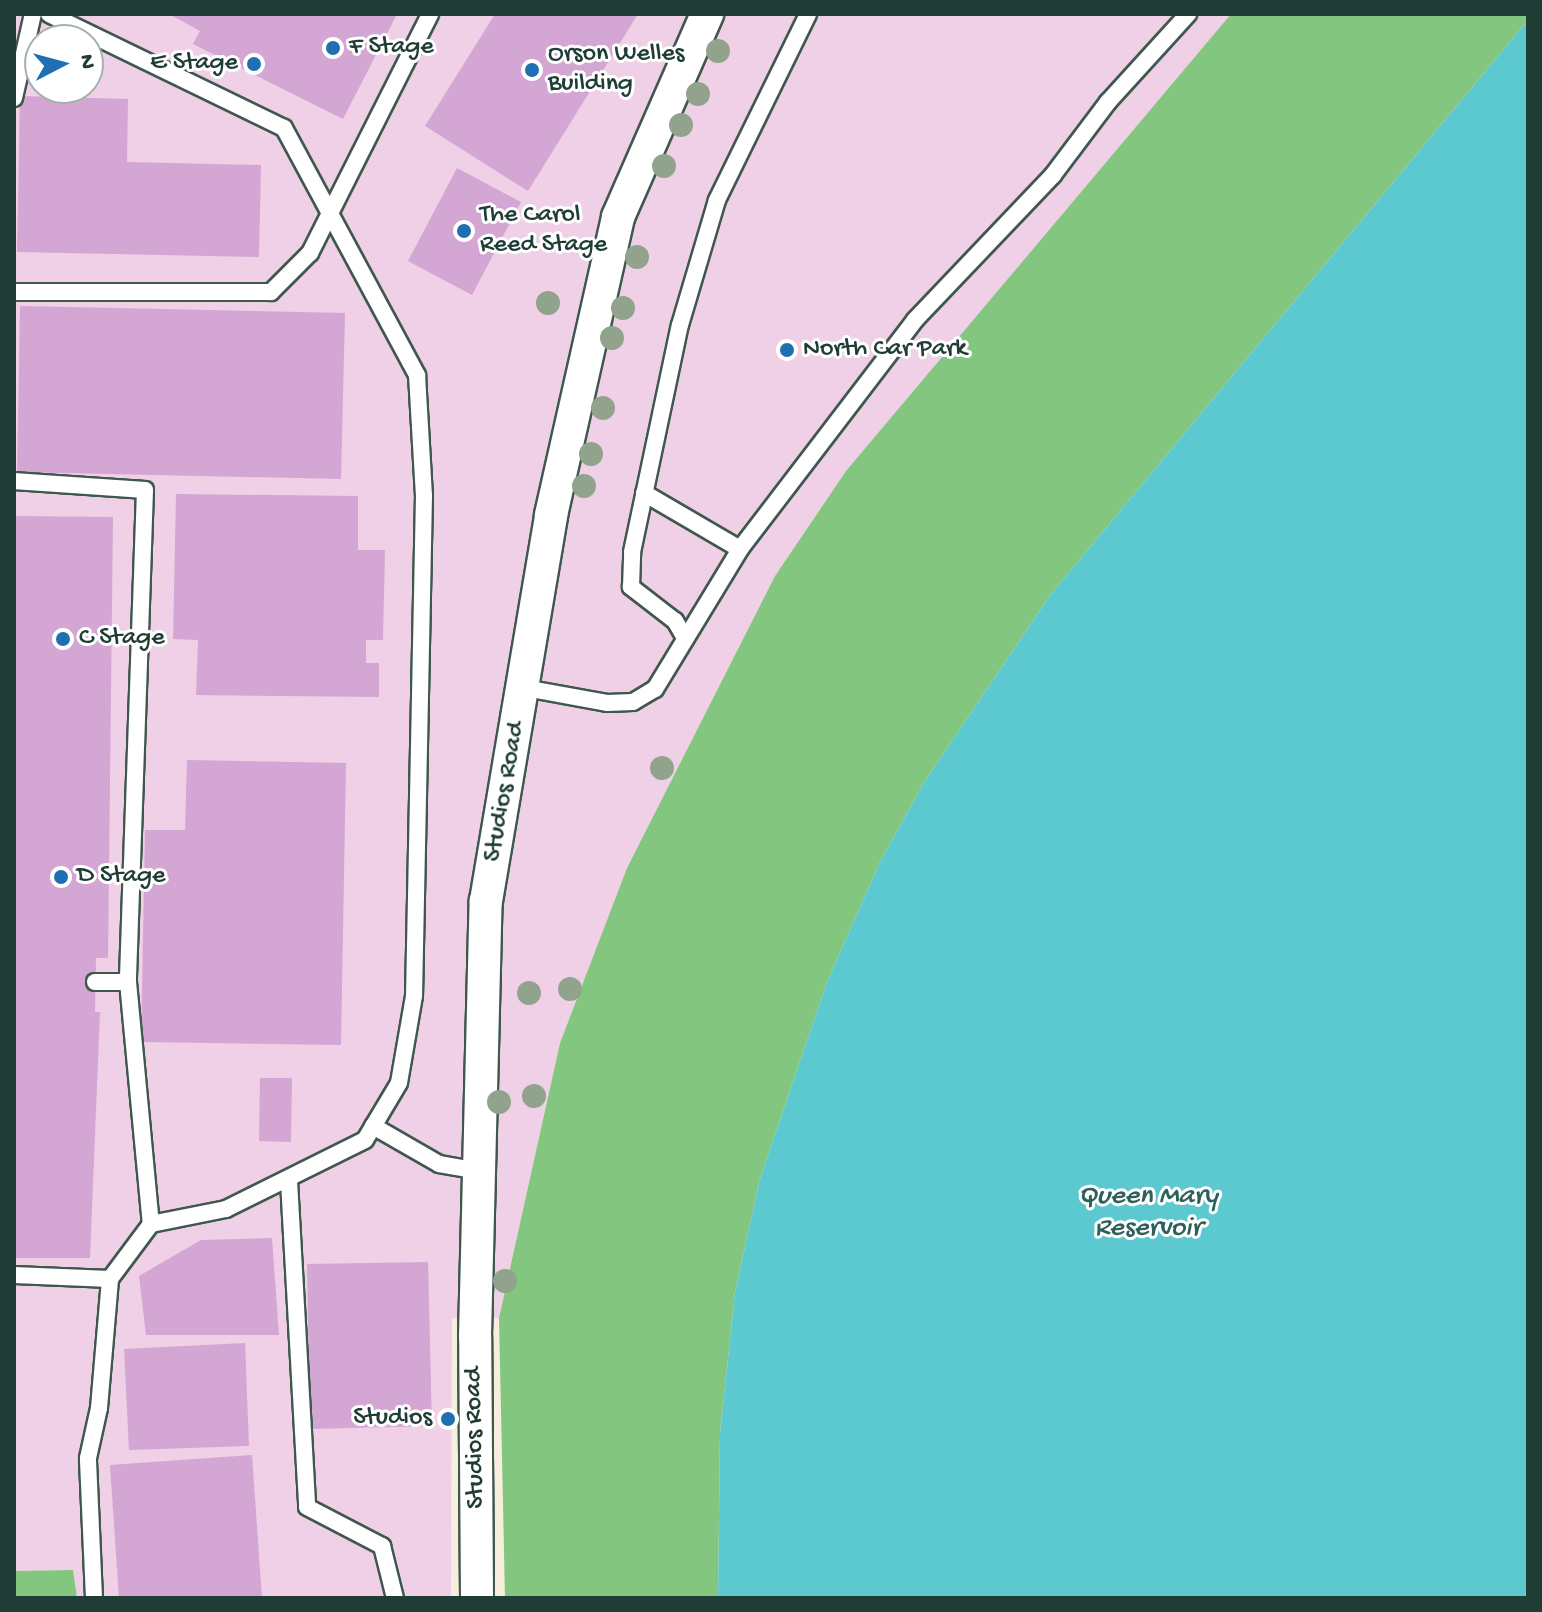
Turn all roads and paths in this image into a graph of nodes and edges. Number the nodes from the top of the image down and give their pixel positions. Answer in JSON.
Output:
{"nodes":[{"id":1,"x":33,"y":14,"type":"edge"},
{"id":2,"x":49,"y":14,"type":"edge"},
{"id":3,"x":430,"y":14,"type":"edge"},
{"id":4,"x":707,"y":14,"type":"edge"},
{"id":5,"x":808,"y":14,"type":"edge"},
{"id":6,"x":1188,"y":14,"type":"edge"},
{"id":7,"x":14,"y":98,"type":"edge"},
{"id":8,"x":333,"y":211,"type":"junction"},
{"id":9,"x":14,"y":292,"type":"edge"},
{"id":10,"x":14,"y":481,"type":"edge"},
{"id":11,"x":644,"y":493,"type":"junction"},
{"id":12,"x":740,"y":549,"type":"junction"},
{"id":13,"x":685,"y":638,"type":"junction"},
{"id":14,"x":525,"y":688,"type":"junction"},
{"id":15,"x":95,"y":982,"type":"dead end"},
{"id":16,"x":128,"y":982,"type":"junction"},
{"id":17,"x":373,"y":1126,"type":"junction"},
{"id":18,"x":478,"y":1171,"type":"junction"},
{"id":19,"x":289,"y":1181,"type":"junction"},
{"id":20,"x":151,"y":1224,"type":"junction"},
{"id":21,"x":14,"y":1275,"type":"edge"},
{"id":22,"x":110,"y":1279,"type":"junction"},
{"id":23,"x":94,"y":1598,"type":"edge"},
{"id":24,"x":395,"y":1598,"type":"edge"},
{"id":25,"x":477,"y":1598,"type":"edge"}],
"edges":[{"from":1,"to":7,"type":"lane"},
{"from":2,"to":8,"type":"lane"},
{"from":3,"to":8,"type":"lane"},
{"from":4,"to":14,"type":"street","name":"Studios Road"},
{"from":5,"to":11,"type":"lane"},
{"from":6,"to":12,"type":"lane"},
{"from":8,"to":9,"type":"lane"},
{"from":8,"to":17,"type":"lane"},
{"from":10,"to":16,"type":"lane"},
{"from":11,"to":12,"type":"lane"},
{"from":11,"to":13,"type":"lane"},
{"from":12,"to":13,"type":"lane"},
{"from":13,"to":14,"type":"lane"},
{"from":14,"to":18,"type":"street","name":"Studios Road"},
{"from":15,"to":16,"type":"lane"},
{"from":16,"to":20,"type":"lane"},
{"from":17,"to":18,"type":"lane"},
{"from":17,"to":19,"type":"lane"},
{"from":18,"to":25,"type":"street","name":"Studios Road"},
{"from":19,"to":20,"type":"lane"},
{"from":19,"to":24,"type":"lane"},
{"from":20,"to":22,"type":"lane"},
{"from":21,"to":22,"type":"lane"},
{"from":22,"to":23,"type":"lane"}]}
